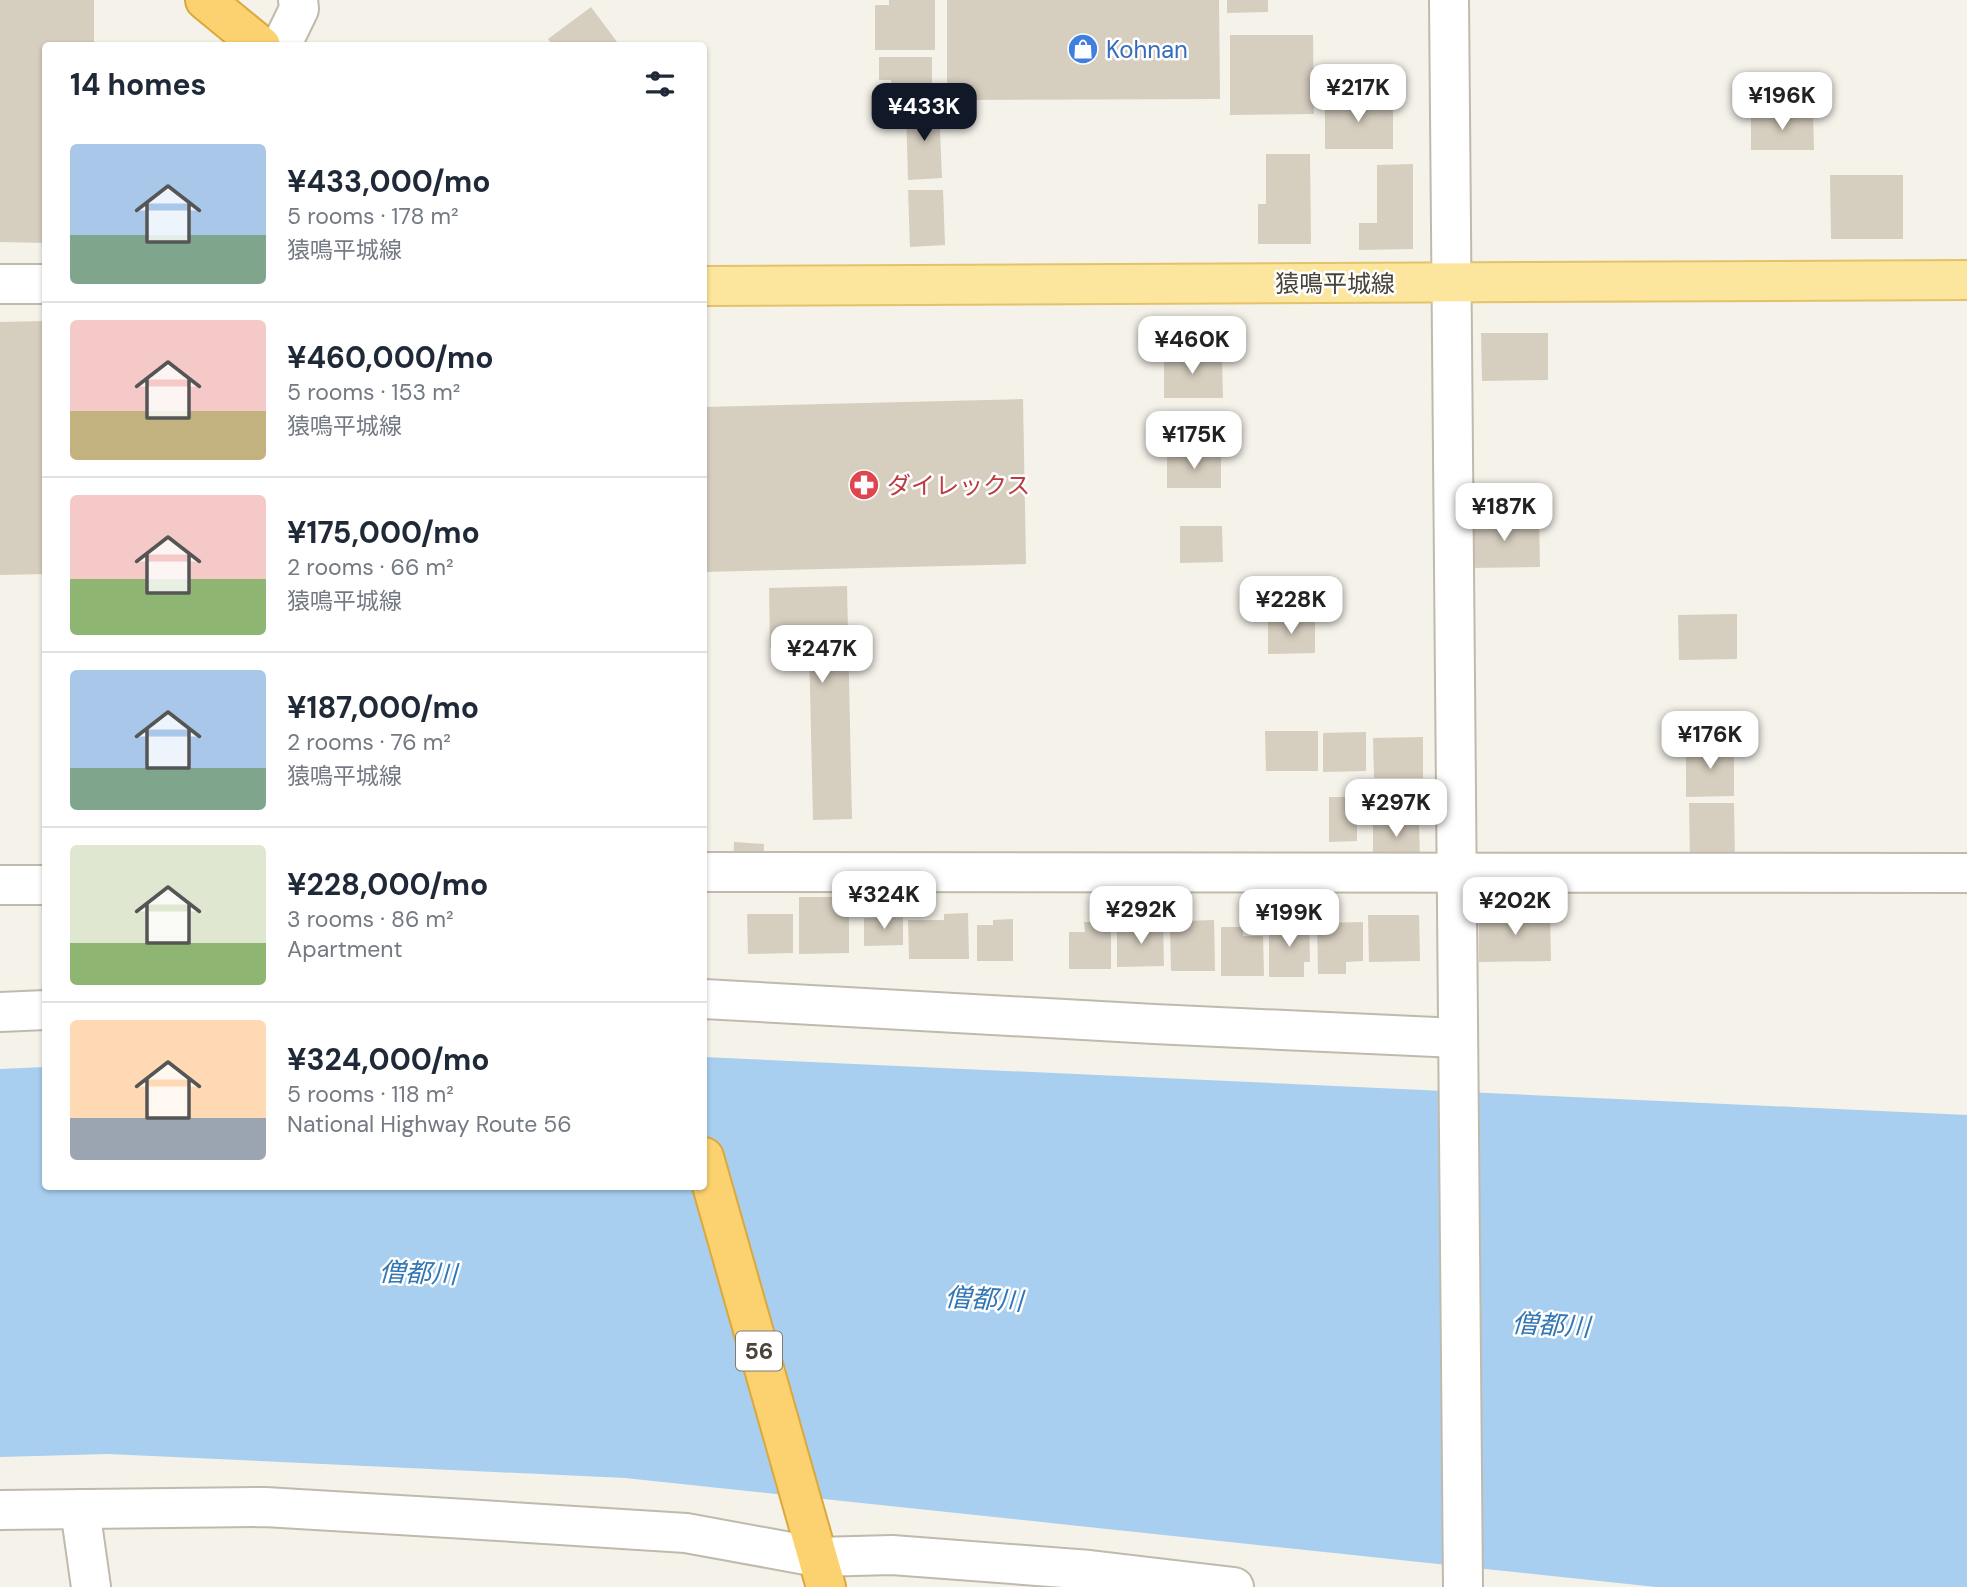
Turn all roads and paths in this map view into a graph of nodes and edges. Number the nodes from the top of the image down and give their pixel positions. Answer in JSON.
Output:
{"nodes":[{"id":1,"x":205,"y":0,"type":"edge"},
{"id":2,"x":298,"y":0,"type":"edge"},
{"id":3,"x":1449,"y":0,"type":"edge"},
{"id":4,"x":256,"y":42,"type":"edge"},
{"id":5,"x":283,"y":42,"type":"edge"},
{"id":6,"x":1967,"y":280,"type":"edge"},
{"id":7,"x":1450,"y":283,"type":"junction"},
{"id":8,"x":0,"y":284,"type":"edge"},
{"id":9,"x":42,"y":284,"type":"edge"},
{"id":10,"x":707,"y":286,"type":"edge"},
{"id":11,"x":707,"y":872,"type":"edge"},
{"id":12,"x":1457,"y":872,"type":"junction"},
{"id":13,"x":1967,"y":873,"type":"edge"},
{"id":14,"x":0,"y":885,"type":"edge"},
{"id":15,"x":42,"y":885,"type":"edge"},
{"id":16,"x":707,"y":999,"type":"edge"},
{"id":17,"x":42,"y":1010,"type":"edge"},
{"id":18,"x":0,"y":1012,"type":"edge"},
{"id":19,"x":1457,"y":1050,"type":"junction"},
{"id":20,"x":707,"y":1168,"type":"edge"},
{"id":21,"x":80,"y":1509,"type":"junction"},
{"id":22,"x":0,"y":1510,"type":"edge"},
{"id":23,"x":819,"y":1563,"type":"edge"},
{"id":24,"x":1090,"y":1570,"type":"junction"},
{"id":25,"x":91,"y":1587,"type":"edge"},
{"id":26,"x":1046,"y":1587,"type":"edge"},
{"id":27,"x":1234,"y":1587,"type":"edge"},
{"id":28,"x":1463,"y":1587,"type":"edge"}],
"edges":[{"from":1,"to":4,"type":"highway"},
{"from":2,"to":5,"type":"street"},
{"from":3,"to":7,"type":"street"},
{"from":6,"to":7,"type":"main road","name":"猿鳴平城線"},
{"from":7,"to":10,"type":"main road","name":"猿鳴平城線"},
{"from":7,"to":12,"type":"street"},
{"from":8,"to":9,"type":"street"},
{"from":11,"to":12,"type":"street"},
{"from":12,"to":13,"type":"street"},
{"from":12,"to":19,"type":"street"},
{"from":14,"to":15,"type":"street"},
{"from":16,"to":19,"type":"street"},
{"from":17,"to":18,"type":"street"},
{"from":19,"to":28,"type":"street"},
{"from":20,"to":23,"type":"highway","number":"56"},
{"from":21,"to":22,"type":"street"},
{"from":21,"to":23,"type":"street"},
{"from":21,"to":25,"type":"street"},
{"from":23,"to":24,"type":"street"},
{"from":24,"to":26,"type":"street"},
{"from":24,"to":27,"type":"street"}]}
